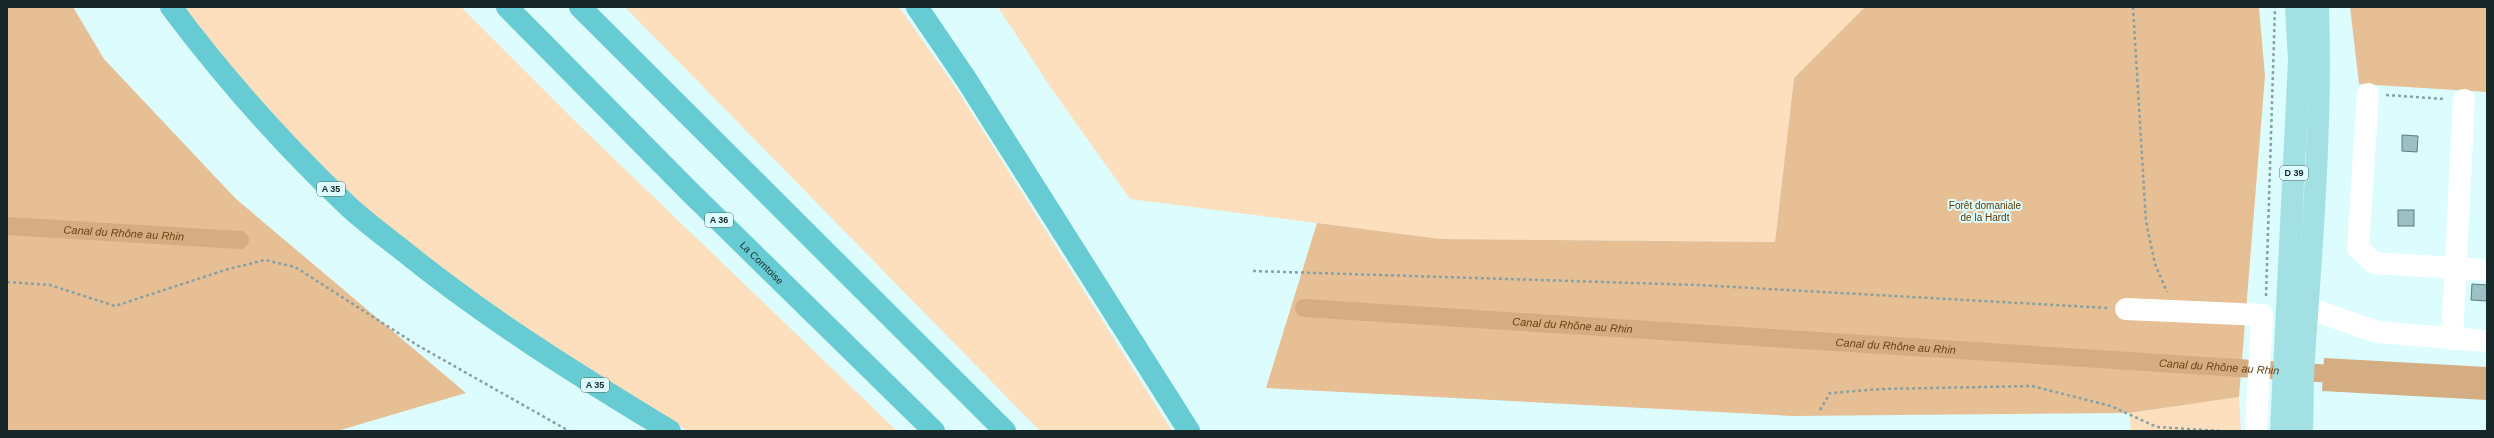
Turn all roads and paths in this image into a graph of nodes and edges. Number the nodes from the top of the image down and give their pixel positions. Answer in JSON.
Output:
{"nodes":[{"id":1,"x":171,"y":7,"type":"edge"},
{"id":2,"x":506,"y":7,"type":"edge"},
{"id":3,"x":580,"y":7,"type":"edge"},
{"id":4,"x":917,"y":7,"type":"edge"},
{"id":5,"x":2133,"y":7,"type":"edge"},
{"id":6,"x":2275,"y":7,"type":"edge"},
{"id":7,"x":2296,"y":7,"type":"edge"},
{"id":8,"x":2318,"y":7,"type":"edge"},
{"id":9,"x":2368,"y":94,"type":"joint"},
{"id":10,"x":2464,"y":100,"type":"joint"},
{"id":11,"x":2454,"y":268,"type":"junction"},
{"id":12,"x":1253,"y":270,"type":"dead end"},
{"id":13,"x":2487,"y":270,"type":"edge"},
{"id":14,"x":7,"y":282,"type":"edge"},
{"id":15,"x":2308,"y":308,"type":"junction"},
{"id":16,"x":2126,"y":309,"type":"joint"},
{"id":17,"x":2178,"y":312,"type":"junction"},
{"id":18,"x":2262,"y":315,"type":"junction"},
{"id":19,"x":2295,"y":339,"type":"junction"},
{"id":20,"x":2452,"y":339,"type":"junction"},
{"id":21,"x":2487,"y":341,"type":"edge"},
{"id":22,"x":1820,"y":410,"type":"dead end"},
{"id":23,"x":569,"y":431,"type":"edge"},
{"id":24,"x":670,"y":431,"type":"edge"},
{"id":25,"x":934,"y":431,"type":"edge"},
{"id":26,"x":1006,"y":431,"type":"edge"},
{"id":27,"x":1189,"y":431,"type":"edge"},
{"id":28,"x":2221,"y":431,"type":"edge"},
{"id":29,"x":2256,"y":431,"type":"edge"},
{"id":30,"x":2281,"y":431,"type":"edge"},
{"id":31,"x":2302,"y":431,"type":"edge"}],
"edges":[{"from":1,"to":24,"type":"highway","number":"A 35"},
{"from":2,"to":25,"type":"highway","name":"La Comtoise","number":"A 36"},
{"from":3,"to":26,"type":"highway"},
{"from":4,"to":27,"type":"highway"},
{"from":5,"to":17,"type":"path"},
{"from":6,"to":18,"type":"path"},
{"from":7,"to":19,"type":"main road","number":"D 39"},
{"from":8,"to":15,"type":"main road","number":"D 39"},
{"from":9,"to":10,"type":"path"},
{"from":9,"to":11,"type":"lane"},
{"from":10,"to":11,"type":"lane"},
{"from":11,"to":13,"type":"lane"},
{"from":11,"to":20,"type":"lane"},
{"from":12,"to":16,"type":"path"},
{"from":14,"to":23,"type":"path"},
{"from":15,"to":19,"type":"main road","number":"D 39"},
{"from":15,"to":20,"type":"lane"},
{"from":16,"to":17,"type":"lane"},
{"from":17,"to":18,"type":"lane"},
{"from":18,"to":29,"type":"lane"},
{"from":19,"to":30,"type":"main road","number":"D 39"},
{"from":19,"to":31,"type":"main road","number":"D 39"},
{"from":20,"to":21,"type":"lane"},
{"from":22,"to":28,"type":"path"}]}
